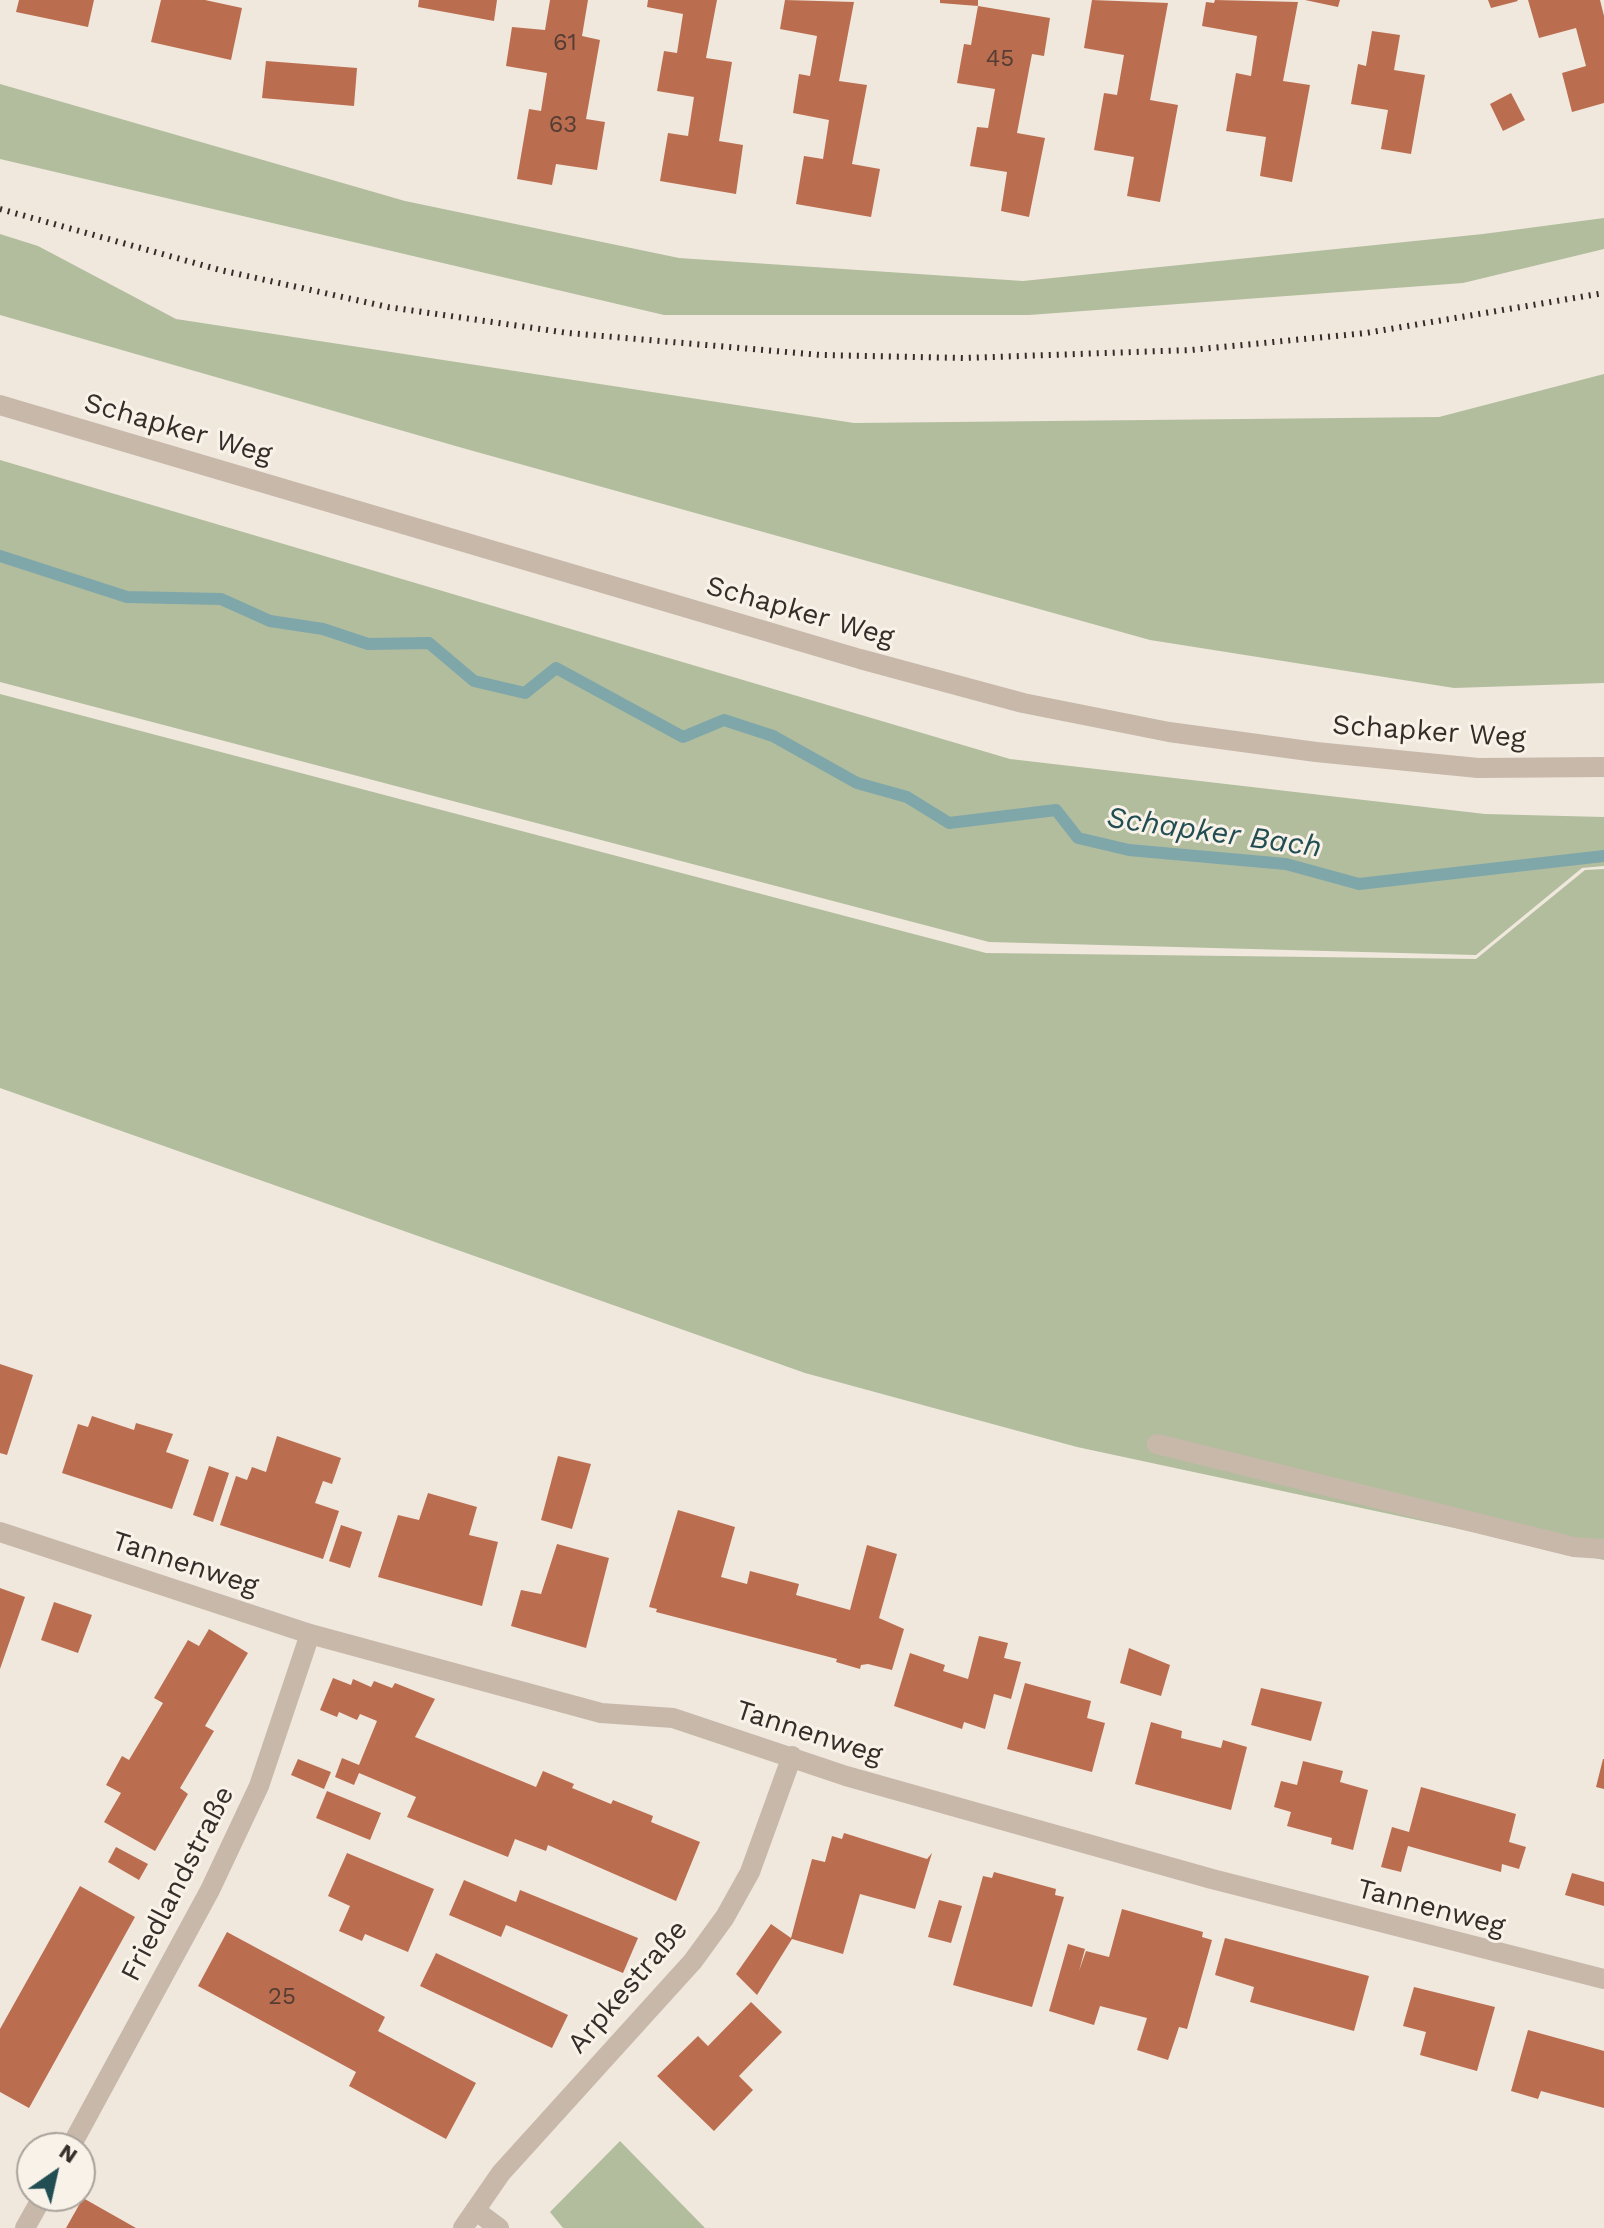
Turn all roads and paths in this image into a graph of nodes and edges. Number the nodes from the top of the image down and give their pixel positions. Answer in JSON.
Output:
{"nodes":[{"id":1,"x":0,"y":405,"type":"edge"},
{"id":2,"x":1604,"y":767,"type":"edge"},
{"id":3,"x":1157,"y":1444,"type":"dead end"},
{"id":4,"x":0,"y":1532,"type":"edge"},
{"id":5,"x":1604,"y":1549,"type":"edge"},
{"id":6,"x":310,"y":1634,"type":"junction"},
{"id":7,"x":792,"y":1756,"type":"junction"},
{"id":8,"x":1604,"y":1979,"type":"edge"},
{"id":9,"x":79,"y":2132,"type":"edge"},
{"id":10,"x":475,"y":2210,"type":"junction"},
{"id":11,"x":463,"y":2228,"type":"edge"},
{"id":12,"x":499,"y":2228,"type":"edge"}],
"edges":[{"from":1,"to":2,"type":"street","name":"Schapker Weg"},
{"from":3,"to":5,"type":"street"},
{"from":4,"to":6,"type":"street","name":"Tannenweg"},
{"from":6,"to":7,"type":"street","name":"Tannenweg"},
{"from":6,"to":9,"type":"street","name":"Friedlandstraße"},
{"from":7,"to":8,"type":"street","name":"Tannenweg"},
{"from":7,"to":10,"type":"street","name":"Arpkestraße"},
{"from":10,"to":11,"type":"street","name":"Arpkestraße"},
{"from":10,"to":12,"type":"street"}]}
